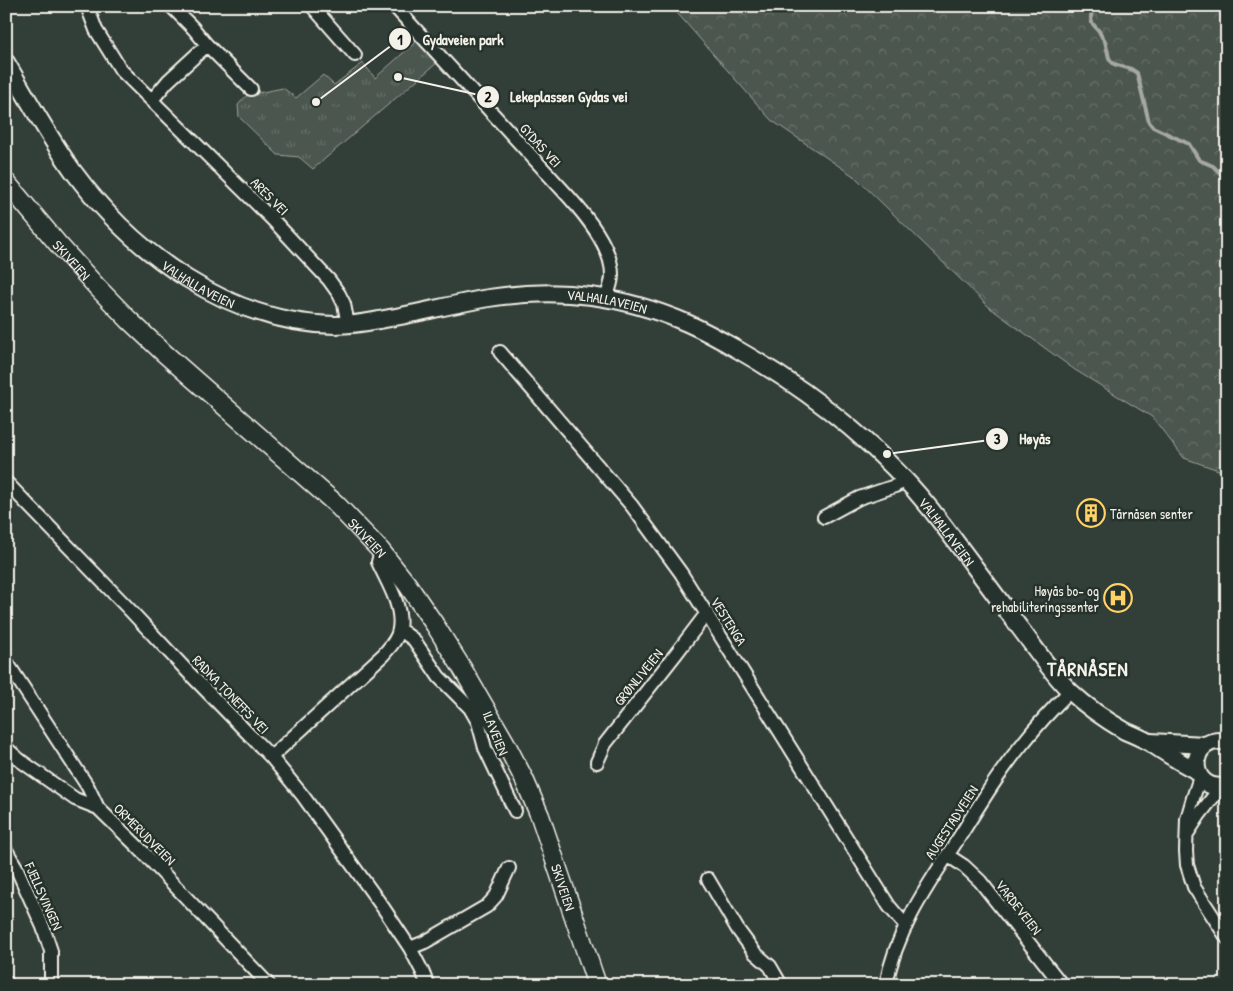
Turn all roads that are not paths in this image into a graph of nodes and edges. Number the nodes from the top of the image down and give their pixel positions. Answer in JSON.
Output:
{"nodes":[{"id":1,"x":87,"y":6,"type":"edge"},
{"id":2,"x":171,"y":6,"type":"edge"},
{"id":3,"x":312,"y":6,"type":"edge"},
{"id":4,"x":394,"y":6,"type":"edge"},
{"id":5,"x":208,"y":45,"type":"junction"},
{"id":6,"x":355,"y":55,"type":"dead end"},
{"id":7,"x":6,"y":62,"type":"edge"},
{"id":8,"x":251,"y":89,"type":"dead end"},
{"id":9,"x":152,"y":100,"type":"junction"},
{"id":10,"x":6,"y":182,"type":"edge"},
{"id":11,"x":606,"y":298,"type":"junction"},
{"id":12,"x":348,"y":325,"type":"junction"},
{"id":13,"x":500,"y":352,"type":"dead end"},
{"id":14,"x":905,"y":481,"type":"junction"},
{"id":15,"x":6,"y":482,"type":"edge"},
{"id":16,"x":824,"y":517,"type":"dead end"},
{"id":17,"x":381,"y":551,"type":"junction"},
{"id":18,"x":707,"y":613,"type":"junction"},
{"id":19,"x":399,"y":629,"type":"junction"},
{"id":20,"x":6,"y":661,"type":"edge"},
{"id":21,"x":1070,"y":691,"type":"junction"},
{"id":22,"x":1150,"y":742,"type":"junction"},
{"id":23,"x":1227,"y":742,"type":"edge"},
{"id":24,"x":1205,"y":746,"type":"junction"},
{"id":25,"x":6,"y":748,"type":"edge"},
{"id":26,"x":271,"y":756,"type":"junction"},
{"id":27,"x":597,"y":762,"type":"dead end"},
{"id":28,"x":1199,"y":774,"type":"junction"},
{"id":29,"x":1224,"y":786,"type":"edge"},
{"id":30,"x":98,"y":808,"type":"junction"},
{"id":31,"x":515,"y":811,"type":"dead end"},
{"id":32,"x":1188,"y":834,"type":"junction"},
{"id":33,"x":6,"y":850,"type":"edge"},
{"id":34,"x":947,"y":855,"type":"junction"},
{"id":35,"x":509,"y":868,"type":"dead end"},
{"id":36,"x":708,"y":879,"type":"dead end"},
{"id":37,"x":906,"y":926,"type":"junction"},
{"id":38,"x":1227,"y":938,"type":"edge"},
{"id":39,"x":410,"y":948,"type":"junction"},
{"id":40,"x":6,"y":982,"type":"edge"},
{"id":41,"x":9,"y":985,"type":"edge"},
{"id":42,"x":51,"y":985,"type":"edge"},
{"id":43,"x":269,"y":985,"type":"edge"},
{"id":44,"x":428,"y":985,"type":"edge"},
{"id":45,"x":597,"y":985,"type":"edge"},
{"id":46,"x":781,"y":985,"type":"edge"},
{"id":47,"x":886,"y":985,"type":"edge"},
{"id":48,"x":1062,"y":985,"type":"edge"}],
"edges":[{"from":1,"to":9,"type":"street","name":"ARES VEI"},
{"from":2,"to":5,"type":"street"},
{"from":3,"to":6,"type":"street"},
{"from":4,"to":11,"type":"street","name":"GYDAS VEI"},
{"from":5,"to":8,"type":"street"},
{"from":5,"to":9,"type":"street"},
{"from":7,"to":12,"type":"street","name":"VALHALLAVEIEN"},
{"from":9,"to":12,"type":"street","name":"ARES VEI"},
{"from":10,"to":17,"type":"main road","name":"SKIVEIEN"},
{"from":11,"to":12,"type":"street","name":"VALHALLAVEIEN"},
{"from":11,"to":14,"type":"street","name":"VALHALLAVEIEN"},
{"from":13,"to":18,"type":"street","name":"VESTENGA"},
{"from":14,"to":16,"type":"street"},
{"from":14,"to":21,"type":"street","name":"VALHALLAVEIEN"},
{"from":15,"to":26,"type":"street","name":"RADKA TONEFFS VEI"},
{"from":17,"to":19,"type":"street"},
{"from":17,"to":45,"type":"main road","name":"SKIVEIEN"},
{"from":18,"to":27,"type":"street","name":"GRØNLIVEIEN"},
{"from":18,"to":37,"type":"street","name":"VESTENGA"},
{"from":19,"to":26,"type":"street"},
{"from":19,"to":31,"type":"street","name":"ILAVEIEN"},
{"from":20,"to":30,"type":"street","name":"ORMERUDVEIEN"},
{"from":21,"to":22,"type":"street","name":"VALHALLAVEIEN"},
{"from":21,"to":34,"type":"street","name":"AUGESTADVEIEN"},
{"from":22,"to":24,"type":"street","name":"VALHALLAVEIEN"},
{"from":22,"to":28,"type":"street","name":"VALHALLAVEIEN"},
{"from":23,"to":24,"type":"street","name":"VALHALLAVEIEN"},
{"from":24,"to":28,"type":"street"},
{"from":25,"to":30,"type":"street"},
{"from":26,"to":39,"type":"street","name":"RADKA TONEFFS VEI"},
{"from":28,"to":29,"type":"street","name":"VALHALLAVEIEN"},
{"from":28,"to":32,"type":"street"},
{"from":29,"to":32,"type":"street"},
{"from":30,"to":43,"type":"street","name":"ORMERUDVEIEN"},
{"from":32,"to":38,"type":"street"},
{"from":33,"to":42,"type":"street","name":"FJELLSVINGEN"},
{"from":34,"to":37,"type":"street","name":"AUGESTADVEIEN"},
{"from":34,"to":48,"type":"street","name":"VARDEVEIEN"},
{"from":35,"to":39,"type":"street"},
{"from":36,"to":46,"type":"street"},
{"from":37,"to":47,"type":"street","name":"AUGESTADVEIEN"},
{"from":39,"to":44,"type":"street","name":"RADKA TONEFFS VEI"},
{"from":40,"to":41,"type":"street"}]}
